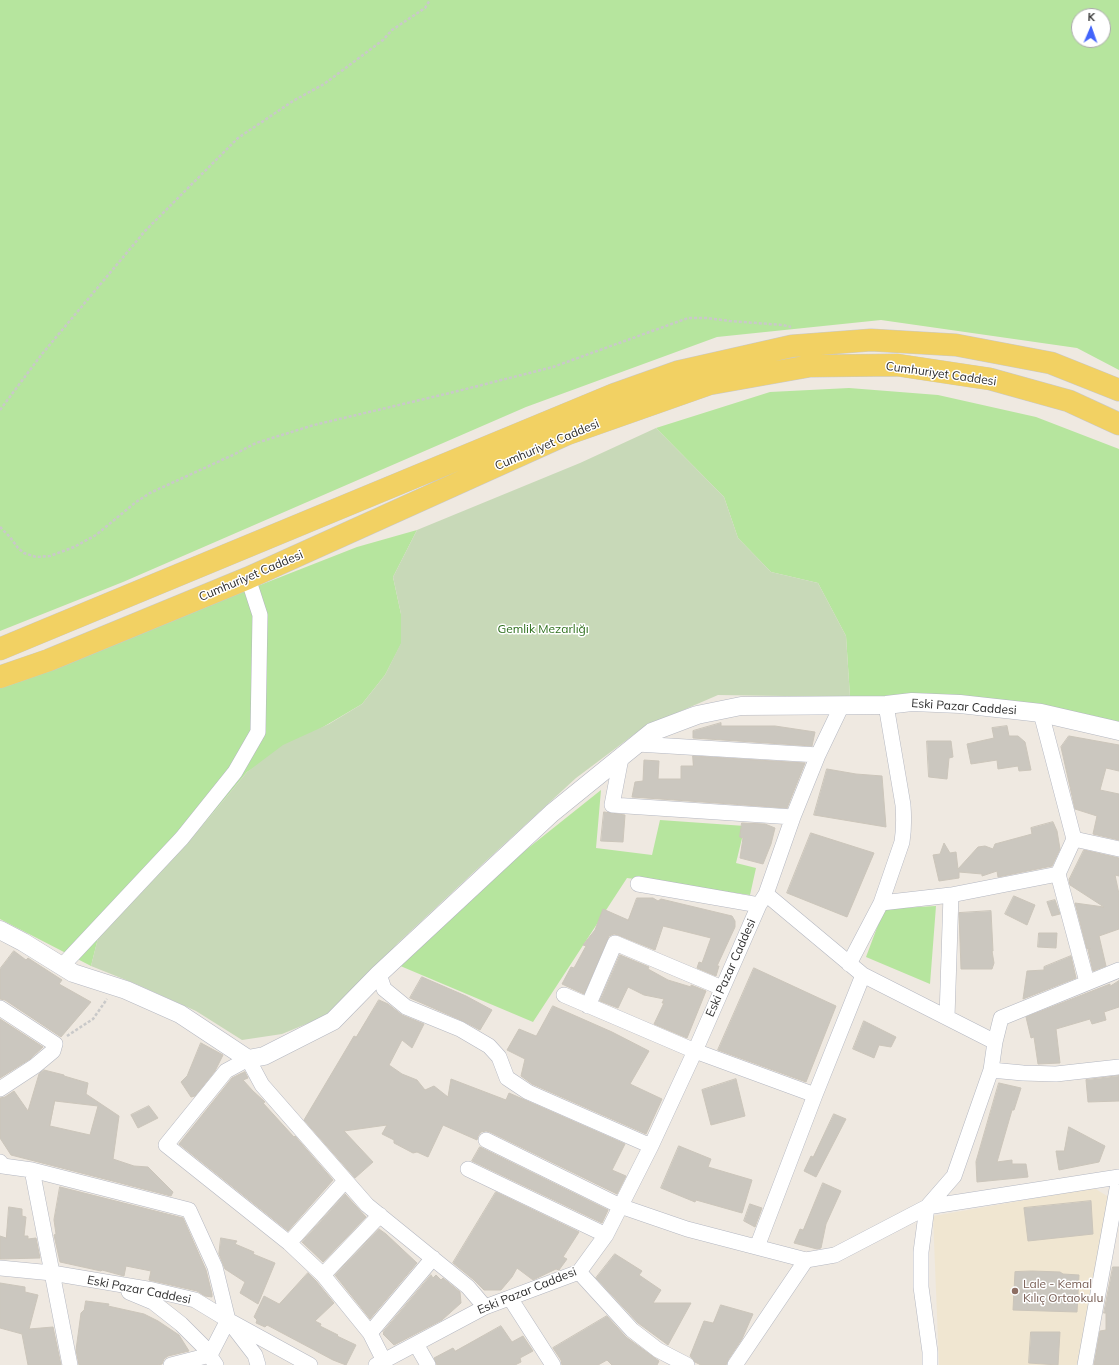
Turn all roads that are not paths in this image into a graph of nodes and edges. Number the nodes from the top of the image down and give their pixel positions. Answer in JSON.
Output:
{"nodes":[{"id":1,"x":1119,"y":390,"type":"edge"},
{"id":2,"x":1119,"y":424,"type":"edge"},
{"id":3,"x":248,"y":578,"type":"junction"},
{"id":4,"x":0,"y":649,"type":"edge"},
{"id":5,"x":0,"y":677,"type":"edge"},
{"id":6,"x":842,"y":705,"type":"junction"},
{"id":7,"x":886,"y":705,"type":"junction"},
{"id":8,"x":1041,"y":714,"type":"junction"},
{"id":9,"x":1119,"y":730,"type":"edge"},
{"id":10,"x":637,"y":744,"type":"junction"},
{"id":11,"x":818,"y":755,"type":"junction"},
{"id":12,"x":621,"y":758,"type":"junction"},
{"id":13,"x":793,"y":817,"type":"junction"},
{"id":14,"x":1074,"y":839,"type":"junction"},
{"id":15,"x":1119,"y":849,"type":"edge"},
{"id":16,"x":1058,"y":874,"type":"junction"},
{"id":17,"x":638,"y":884,"type":"dead end"},
{"id":18,"x":951,"y":895,"type":"junction"},
{"id":19,"x":762,"y":899,"type":"junction"},
{"id":20,"x":881,"y":903,"type":"junction"},
{"id":21,"x":0,"y":930,"type":"edge"},
{"id":22,"x":849,"y":964,"type":"junction"},
{"id":23,"x":62,"y":966,"type":"junction"},
{"id":24,"x":1119,"y":970,"type":"edge"},
{"id":25,"x":379,"y":974,"type":"junction"},
{"id":26,"x":862,"y":975,"type":"junction"},
{"id":27,"x":1087,"y":982,"type":"junction"},
{"id":28,"x":722,"y":988,"type":"junction"},
{"id":29,"x":564,"y":995,"type":"dead end"},
{"id":30,"x":588,"y":1006,"type":"junction"},
{"id":31,"x":0,"y":1008,"type":"edge"},
{"id":32,"x":947,"y":1017,"type":"junction"},
{"id":33,"x":995,"y":1042,"type":"junction"},
{"id":34,"x":695,"y":1051,"type":"junction"},
{"id":35,"x":248,"y":1059,"type":"junction"},
{"id":36,"x":1119,"y":1067,"type":"edge"},
{"id":37,"x":991,"y":1070,"type":"junction"},
{"id":38,"x":0,"y":1089,"type":"edge"},
{"id":39,"x":814,"y":1095,"type":"junction"},
{"id":40,"x":486,"y":1140,"type":"dead end"},
{"id":41,"x":651,"y":1146,"type":"junction"},
{"id":42,"x":1,"y":1165,"type":"edge"},
{"id":43,"x":468,"y":1169,"type":"dead end"},
{"id":44,"x":32,"y":1170,"type":"junction"},
{"id":45,"x":1119,"y":1177,"type":"edge"},
{"id":46,"x":345,"y":1181,"type":"junction"},
{"id":47,"x":620,"y":1206,"type":"junction"},
{"id":48,"x":927,"y":1208,"type":"junction"},
{"id":49,"x":380,"y":1215,"type":"junction"},
{"id":50,"x":606,"y":1235,"type":"junction"},
{"id":51,"x":289,"y":1242,"type":"junction"},
{"id":52,"x":757,"y":1247,"type":"junction"},
{"id":53,"x":433,"y":1258,"type":"junction"},
{"id":54,"x":806,"y":1260,"type":"junction"},
{"id":55,"x":0,"y":1268,"type":"edge"},
{"id":56,"x":579,"y":1272,"type":"junction"},
{"id":57,"x":52,"y":1273,"type":"junction"},
{"id":58,"x":323,"y":1275,"type":"junction"},
{"id":59,"x":108,"y":1283,"type":"junction"},
{"id":60,"x":510,"y":1298,"type":"junction"},
{"id":61,"x":485,"y":1307,"type":"junction"},
{"id":62,"x":228,"y":1320,"type":"junction"},
{"id":63,"x":370,"y":1332,"type":"junction"},
{"id":64,"x":416,"y":1344,"type":"junction"},
{"id":65,"x":213,"y":1360,"type":"edge"},
{"id":66,"x":380,"y":1363,"type":"edge"},
{"id":67,"x":70,"y":1365,"type":"edge"},
{"id":68,"x":171,"y":1365,"type":"edge"},
{"id":69,"x":258,"y":1365,"type":"edge"},
{"id":70,"x":310,"y":1365,"type":"edge"},
{"id":71,"x":428,"y":1365,"type":"edge"},
{"id":72,"x":552,"y":1365,"type":"edge"},
{"id":73,"x":688,"y":1365,"type":"edge"},
{"id":74,"x":735,"y":1365,"type":"edge"},
{"id":75,"x":930,"y":1365,"type":"edge"},
{"id":76,"x":1085,"y":1365,"type":"edge"}],
"edges":[{"from":1,"to":4,"type":"main road","name":"Cumhuriyet Caddesi"},
{"from":2,"to":3,"type":"main road","name":"Cumhuriyet Caddesi"},
{"from":3,"to":5,"type":"main road","name":"Cumhuriyet Caddesi"},
{"from":3,"to":23,"type":"street"},
{"from":6,"to":7,"type":"street","name":"Eski Pazar Caddesi"},
{"from":6,"to":10,"type":"street"},
{"from":6,"to":11,"type":"street","name":"Eski Pazar Caddesi"},
{"from":7,"to":8,"type":"street","name":"Eski Pazar Caddesi"},
{"from":7,"to":20,"type":"street"},
{"from":8,"to":9,"type":"street","name":"Eski Pazar Caddesi"},
{"from":8,"to":14,"type":"street"},
{"from":10,"to":11,"type":"street"},
{"from":10,"to":12,"type":"street"},
{"from":11,"to":13,"type":"street","name":"Eski Pazar Caddesi"},
{"from":12,"to":13,"type":"street"},
{"from":12,"to":25,"type":"street"},
{"from":13,"to":19,"type":"street","name":"Eski Pazar Caddesi"},
{"from":14,"to":15,"type":"street"},
{"from":14,"to":16,"type":"street"},
{"from":16,"to":18,"type":"street"},
{"from":16,"to":27,"type":"street"},
{"from":17,"to":19,"type":"street"},
{"from":18,"to":20,"type":"street"},
{"from":18,"to":32,"type":"street"},
{"from":19,"to":22,"type":"street"},
{"from":19,"to":28,"type":"street","name":"Eski Pazar Caddesi"},
{"from":20,"to":22,"type":"street"},
{"from":21,"to":23,"type":"street"},
{"from":22,"to":26,"type":"street"},
{"from":23,"to":35,"type":"street"},
{"from":24,"to":27,"type":"street"},
{"from":25,"to":35,"type":"street"},
{"from":25,"to":41,"type":"street"},
{"from":26,"to":32,"type":"street"},
{"from":26,"to":39,"type":"street"},
{"from":27,"to":33,"type":"street"},
{"from":28,"to":30,"type":"street"},
{"from":28,"to":34,"type":"street","name":"Eski Pazar Caddesi"},
{"from":29,"to":30,"type":"street"},
{"from":30,"to":34,"type":"street"},
{"from":31,"to":38,"type":"street"},
{"from":32,"to":33,"type":"street"},
{"from":33,"to":37,"type":"street"},
{"from":34,"to":39,"type":"street"},
{"from":34,"to":41,"type":"street","name":"Eski Pazar Caddesi"},
{"from":35,"to":46,"type":"street"},
{"from":35,"to":51,"type":"street"},
{"from":36,"to":37,"type":"street"},
{"from":37,"to":48,"type":"street"},
{"from":39,"to":52,"type":"street"},
{"from":40,"to":47,"type":"street"},
{"from":41,"to":47,"type":"street","name":"Eski Pazar Caddesi"},
{"from":42,"to":44,"type":"street"},
{"from":43,"to":50,"type":"street"},
{"from":44,"to":57,"type":"street"},
{"from":44,"to":62,"type":"street"},
{"from":45,"to":48,"type":"street"},
{"from":45,"to":76,"type":"street"},
{"from":46,"to":49,"type":"street"},
{"from":46,"to":51,"type":"street"},
{"from":47,"to":50,"type":"street","name":"Eski Pazar Caddesi"},
{"from":47,"to":52,"type":"street"},
{"from":48,"to":54,"type":"street"},
{"from":48,"to":75,"type":"street"},
{"from":49,"to":53,"type":"street"},
{"from":49,"to":58,"type":"street"},
{"from":50,"to":56,"type":"street","name":"Eski Pazar Caddesi"},
{"from":51,"to":58,"type":"street"},
{"from":52,"to":54,"type":"street"},
{"from":53,"to":61,"type":"street"},
{"from":53,"to":63,"type":"street"},
{"from":54,"to":74,"type":"street"},
{"from":55,"to":57,"type":"street","name":"Eski Pazar Caddesi"},
{"from":56,"to":60,"type":"street","name":"Eski Pazar Caddesi"},
{"from":56,"to":73,"type":"street"},
{"from":57,"to":59,"type":"street","name":"Eski Pazar Caddesi"},
{"from":57,"to":67,"type":"street"},
{"from":58,"to":63,"type":"street"},
{"from":59,"to":62,"type":"street","name":"Eski Pazar Caddesi"},
{"from":59,"to":65,"type":"street"},
{"from":60,"to":61,"type":"street","name":"Eski Pazar Caddesi"},
{"from":60,"to":72,"type":"street"},
{"from":61,"to":64,"type":"street","name":"Eski Pazar Caddesi"},
{"from":62,"to":65,"type":"street"},
{"from":62,"to":69,"type":"street"},
{"from":62,"to":70,"type":"street","name":"Eski Pazar Caddesi"},
{"from":63,"to":66,"type":"street"},
{"from":64,"to":66,"type":"street","name":"Eski Pazar Caddesi"},
{"from":64,"to":71,"type":"street"},
{"from":65,"to":68,"type":"street"}]}
